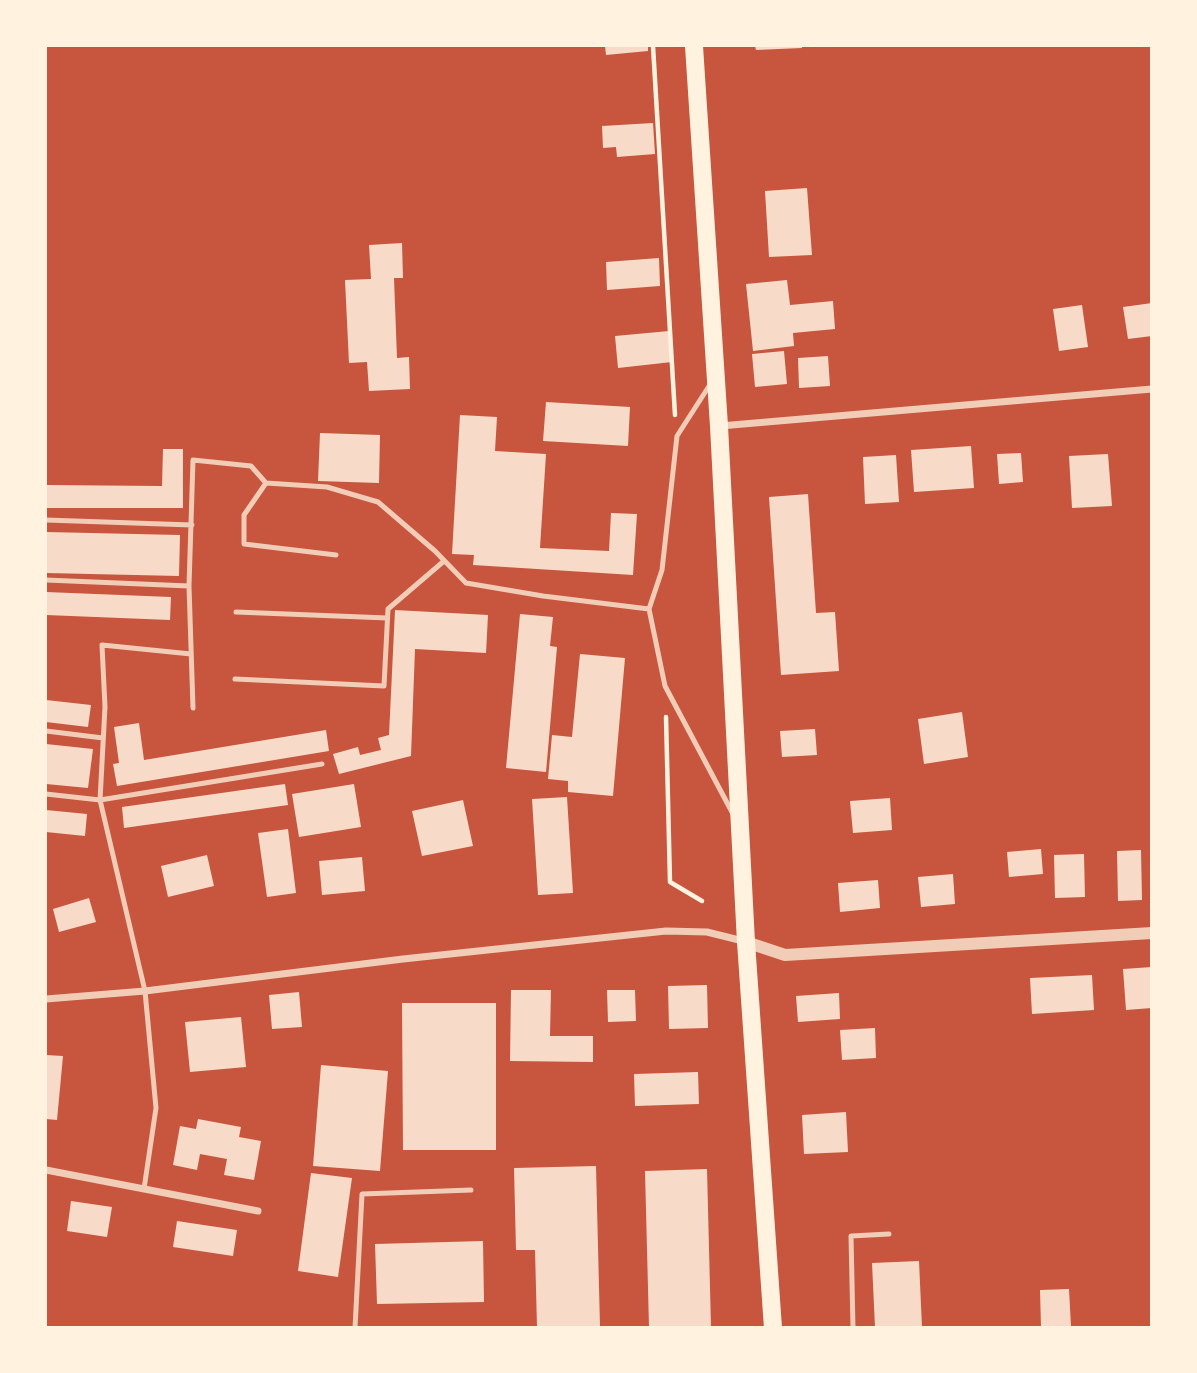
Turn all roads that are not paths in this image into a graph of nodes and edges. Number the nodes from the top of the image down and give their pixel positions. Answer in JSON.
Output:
{"nodes":[{"id":1,"x":694,"y":46,"type":"edge"},
{"id":2,"x":716,"y":374,"type":"junction"},
{"id":3,"x":1152,"y":389,"type":"edge"},
{"id":4,"x":719,"y":426,"type":"junction"},
{"id":5,"x":266,"y":483,"type":"junction"},
{"id":6,"x":46,"y":520,"type":"edge"},
{"id":7,"x":192,"y":525,"type":"junction"},
{"id":8,"x":336,"y":555,"type":"dead end"},
{"id":9,"x":444,"y":561,"type":"junction"},
{"id":10,"x":46,"y":580,"type":"edge"},
{"id":11,"x":188,"y":586,"type":"junction"},
{"id":12,"x":649,"y":609,"type":"junction"},
{"id":13,"x":236,"y":612,"type":"dead end"},
{"id":14,"x":387,"y":618,"type":"junction"},
{"id":15,"x":191,"y":654,"type":"junction"},
{"id":16,"x":235,"y":679,"type":"dead end"},
{"id":17,"x":192,"y":708,"type":"dead end"},
{"id":18,"x":46,"y":731,"type":"edge"},
{"id":19,"x":103,"y":738,"type":"junction"},
{"id":20,"x":322,"y":764,"type":"dead end"},
{"id":21,"x":46,"y":794,"type":"edge"},
{"id":22,"x":100,"y":800,"type":"junction"},
{"id":23,"x":741,"y":828,"type":"junction"},
{"id":24,"x":1152,"y":933,"type":"edge"},
{"id":25,"x":746,"y":942,"type":"junction"},
{"id":26,"x":145,"y":991,"type":"junction"},
{"id":27,"x":46,"y":999,"type":"edge"},
{"id":28,"x":46,"y":1170,"type":"edge"},
{"id":29,"x":144,"y":1189,"type":"junction"},
{"id":30,"x":471,"y":1190,"type":"dead end"},
{"id":31,"x":258,"y":1211,"type":"dead end"},
{"id":32,"x":889,"y":1234,"type":"dead end"},
{"id":33,"x":355,"y":1328,"type":"edge"},
{"id":34,"x":774,"y":1328,"type":"edge"},
{"id":35,"x":853,"y":1328,"type":"edge"}],
"edges":[{"from":1,"to":2,"type":"main road"},
{"from":2,"to":4,"type":"main road"},
{"from":2,"to":12,"type":"lane"},
{"from":3,"to":4,"type":"street"},
{"from":4,"to":23,"type":"main road"},
{"from":5,"to":7,"type":"lane"},
{"from":5,"to":8,"type":"lane"},
{"from":5,"to":9,"type":"lane"},
{"from":6,"to":7,"type":"lane"},
{"from":7,"to":11,"type":"lane"},
{"from":9,"to":12,"type":"lane"},
{"from":9,"to":14,"type":"lane"},
{"from":10,"to":11,"type":"lane"},
{"from":11,"to":15,"type":"lane"},
{"from":12,"to":23,"type":"lane"},
{"from":13,"to":14,"type":"lane"},
{"from":14,"to":16,"type":"lane"},
{"from":15,"to":17,"type":"lane"},
{"from":15,"to":19,"type":"lane"},
{"from":18,"to":19,"type":"lane"},
{"from":19,"to":22,"type":"lane"},
{"from":20,"to":22,"type":"lane"},
{"from":21,"to":22,"type":"lane"},
{"from":22,"to":26,"type":"lane"},
{"from":23,"to":25,"type":"main road"},
{"from":24,"to":25,"type":"street"},
{"from":25,"to":26,"type":"street"},
{"from":25,"to":34,"type":"main road"},
{"from":26,"to":27,"type":"street"},
{"from":26,"to":29,"type":"lane"},
{"from":28,"to":29,"type":"street"},
{"from":29,"to":31,"type":"street"},
{"from":30,"to":33,"type":"lane"},
{"from":32,"to":35,"type":"lane"}]}
